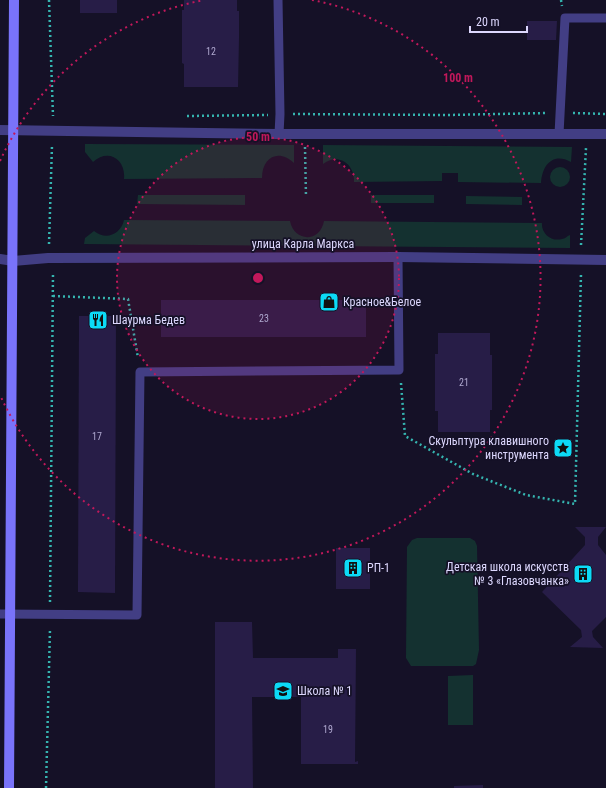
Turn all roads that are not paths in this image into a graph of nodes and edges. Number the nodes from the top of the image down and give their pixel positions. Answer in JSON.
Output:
{"nodes":[{"id":1,"x":14,"y":0,"type":"edge"},
{"id":2,"x":278,"y":0,"type":"edge"},
{"id":3,"x":606,"y":18,"type":"edge"},
{"id":4,"x":0,"y":130,"type":"edge"},
{"id":5,"x":14,"y":131,"type":"junction"},
{"id":6,"x":279,"y":134,"type":"junction"},
{"id":7,"x":559,"y":134,"type":"junction"},
{"id":8,"x":606,"y":134,"type":"edge"},
{"id":9,"x":398,"y":256,"type":"junction"},
{"id":10,"x":0,"y":259,"type":"edge"},
{"id":11,"x":606,"y":260,"type":"edge"},
{"id":12,"x":13,"y":261,"type":"junction"},
{"id":13,"x":0,"y":614,"type":"edge"},
{"id":14,"x":11,"y":614,"type":"junction"},
{"id":15,"x":9,"y":788,"type":"edge"}],
"edges":[{"from":1,"to":5,"type":"main road"},
{"from":2,"to":6,"type":"lane"},
{"from":3,"to":7,"type":"lane"},
{"from":4,"to":5,"type":"street"},
{"from":5,"to":6,"type":"street"},
{"from":5,"to":12,"type":"main road"},
{"from":6,"to":7,"type":"street"},
{"from":7,"to":8,"type":"street"},
{"from":9,"to":11,"type":"street","name":"улица Карла Маркса"},
{"from":9,"to":12,"type":"street","name":"улица Карла Маркса"},
{"from":9,"to":14,"type":"lane"},
{"from":10,"to":12,"type":"street","name":"улица Карла Маркса"},
{"from":12,"to":14,"type":"main road"},
{"from":13,"to":14,"type":"lane"},
{"from":14,"to":15,"type":"main road"}]}
